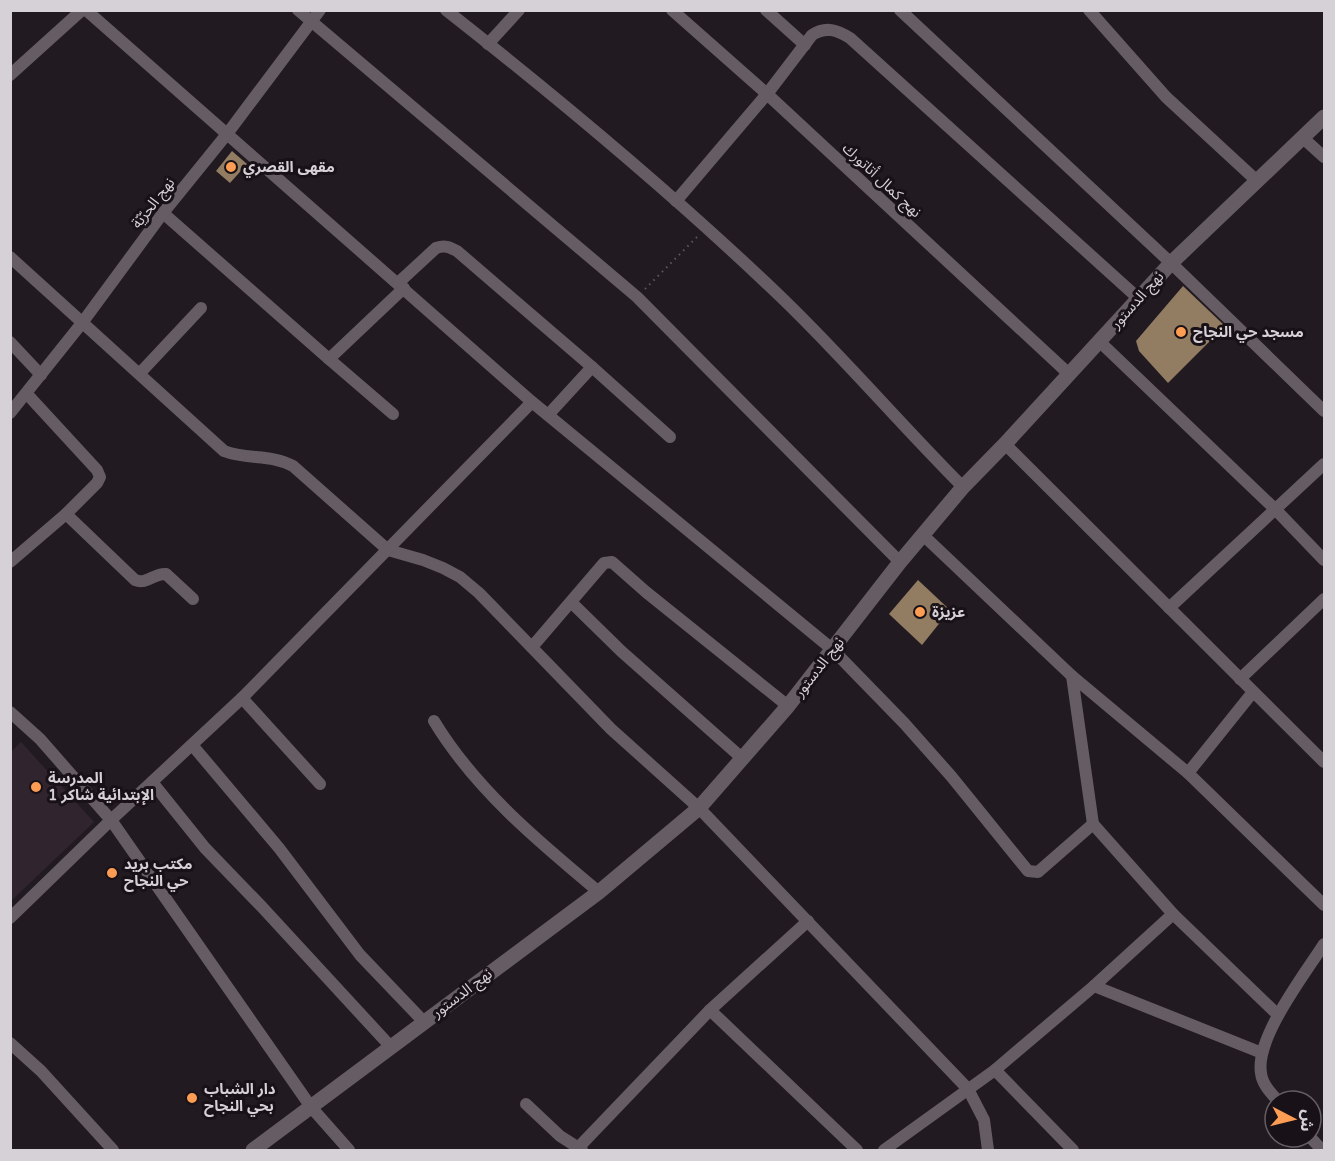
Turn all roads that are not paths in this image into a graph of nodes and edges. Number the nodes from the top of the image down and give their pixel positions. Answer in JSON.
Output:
{"nodes":[{"id":1,"x":84,"y":10,"type":"edge"},
{"id":2,"x":298,"y":10,"type":"edge"},
{"id":3,"x":320,"y":10,"type":"edge"},
{"id":4,"x":446,"y":10,"type":"edge"},
{"id":5,"x":519,"y":10,"type":"edge"},
{"id":6,"x":672,"y":10,"type":"edge"},
{"id":7,"x":766,"y":10,"type":"edge"},
{"id":8,"x":900,"y":10,"type":"edge"},
{"id":9,"x":919,"y":10,"type":"edge"},
{"id":10,"x":1089,"y":10,"type":"edge"},
{"id":11,"x":910,"y":20,"type":"junction"},
{"id":12,"x":311,"y":22,"type":"junction"},
{"id":13,"x":488,"y":44,"type":"junction"},
{"id":14,"x":805,"y":45,"type":"junction"},
{"id":15,"x":11,"y":74,"type":"edge"},
{"id":16,"x":767,"y":94,"type":"junction"},
{"id":17,"x":1324,"y":117,"type":"edge"},
{"id":18,"x":227,"y":135,"type":"junction"},
{"id":19,"x":1304,"y":138,"type":"junction"},
{"id":20,"x":1324,"y":157,"type":"edge"},
{"id":21,"x":1257,"y":182,"type":"junction"},
{"id":22,"x":676,"y":201,"type":"junction"},
{"id":23,"x":163,"y":213,"type":"junction"},
{"id":24,"x":10,"y":257,"type":"edge"},
{"id":25,"x":1171,"y":263,"type":"junction"},
{"id":26,"x":401,"y":285,"type":"junction"},
{"id":27,"x":1138,"y":298,"type":"junction"},
{"id":28,"x":201,"y":308,"type":"dead end"},
{"id":29,"x":82,"y":323,"type":"junction"},
{"id":30,"x":10,"y":342,"type":"edge"},
{"id":31,"x":1100,"y":342,"type":"junction"},
{"id":32,"x":329,"y":359,"type":"junction"},
{"id":33,"x":592,"y":367,"type":"junction"},
{"id":34,"x":141,"y":373,"type":"junction"},
{"id":35,"x":1069,"y":374,"type":"junction"},
{"id":36,"x":41,"y":375,"type":"junction"},
{"id":37,"x":27,"y":394,"type":"junction"},
{"id":38,"x":532,"y":402,"type":"junction"},
{"id":39,"x":1324,"y":411,"type":"edge"},
{"id":40,"x":10,"y":413,"type":"edge"},
{"id":41,"x":393,"y":414,"type":"dead end"},
{"id":42,"x":548,"y":414,"type":"junction"},
{"id":43,"x":670,"y":437,"type":"dead end"},
{"id":44,"x":1005,"y":444,"type":"junction"},
{"id":45,"x":1324,"y":464,"type":"edge"},
{"id":46,"x":963,"y":487,"type":"junction"},
{"id":47,"x":1276,"y":510,"type":"junction"},
{"id":48,"x":66,"y":514,"type":"junction"},
{"id":49,"x":924,"y":536,"type":"junction"},
{"id":50,"x":388,"y":550,"type":"junction"},
{"id":51,"x":1324,"y":560,"type":"edge"},
{"id":52,"x":10,"y":562,"type":"edge"},
{"id":53,"x":900,"y":562,"type":"junction"},
{"id":54,"x":1324,"y":598,"type":"edge"},
{"id":55,"x":193,"y":599,"type":"dead end"},
{"id":56,"x":572,"y":603,"type":"junction"},
{"id":57,"x":1169,"y":608,"type":"junction"},
{"id":58,"x":531,"y":647,"type":"junction"},
{"id":59,"x":832,"y":650,"type":"junction"},
{"id":60,"x":1072,"y":676,"type":"junction"},
{"id":61,"x":1240,"y":679,"type":"junction"},
{"id":62,"x":1253,"y":692,"type":"junction"},
{"id":63,"x":242,"y":698,"type":"junction"},
{"id":64,"x":789,"y":706,"type":"junction"},
{"id":65,"x":10,"y":712,"type":"edge"},
{"id":66,"x":434,"y":721,"type":"dead end"},
{"id":67,"x":193,"y":746,"type":"junction"},
{"id":68,"x":743,"y":759,"type":"junction"},
{"id":69,"x":1324,"y":762,"type":"edge"},
{"id":70,"x":1188,"y":772,"type":"junction"},
{"id":71,"x":152,"y":782,"type":"junction"},
{"id":72,"x":320,"y":784,"type":"dead end"},
{"id":73,"x":699,"y":808,"type":"junction"},
{"id":74,"x":111,"y":820,"type":"junction"},
{"id":75,"x":1093,"y":824,"type":"junction"},
{"id":76,"x":1324,"y":886,"type":"edge"},
{"id":77,"x":1311,"y":890,"type":"junction"},
{"id":78,"x":598,"y":892,"type":"junction"},
{"id":79,"x":1324,"y":905,"type":"edge"},
{"id":80,"x":1173,"y":914,"type":"junction"},
{"id":81,"x":10,"y":918,"type":"edge"},
{"id":82,"x":808,"y":921,"type":"junction"},
{"id":83,"x":1324,"y":944,"type":"edge"},
{"id":84,"x":1094,"y":986,"type":"junction"},
{"id":85,"x":710,"y":1010,"type":"junction"},
{"id":86,"x":1278,"y":1014,"type":"junction"},
{"id":87,"x":425,"y":1023,"type":"junction"},
{"id":88,"x":10,"y":1043,"type":"edge"},
{"id":89,"x":392,"y":1047,"type":"junction"},
{"id":90,"x":1262,"y":1053,"type":"junction"},
{"id":91,"x":995,"y":1070,"type":"junction"},
{"id":92,"x":968,"y":1089,"type":"junction"},
{"id":93,"x":1268,"y":1089,"type":"edge"},
{"id":94,"x":526,"y":1104,"type":"dead end"},
{"id":95,"x":311,"y":1107,"type":"junction"},
{"id":96,"x":113,"y":1150,"type":"edge"},
{"id":97,"x":253,"y":1150,"type":"edge"},
{"id":98,"x":349,"y":1150,"type":"edge"},
{"id":99,"x":579,"y":1150,"type":"edge"},
{"id":100,"x":857,"y":1150,"type":"edge"},
{"id":101,"x":884,"y":1150,"type":"edge"},
{"id":102,"x":988,"y":1150,"type":"edge"},
{"id":103,"x":1073,"y":1150,"type":"edge"}],
"edges":[{"from":1,"to":15,"type":"street"},
{"from":1,"to":18,"type":"street"},
{"from":2,"to":12,"type":"street"},
{"from":3,"to":12,"type":"street","name":"نهج الحرّيّة"},
{"from":4,"to":13,"type":"street"},
{"from":5,"to":13,"type":"street"},
{"from":6,"to":16,"type":"street","name":"نهج كمال أتاتورك"},
{"from":7,"to":14,"type":"street"},
{"from":8,"to":11,"type":"street"},
{"from":9,"to":11,"type":"street"},
{"from":10,"to":21,"type":"street"},
{"from":11,"to":25,"type":"street"},
{"from":12,"to":18,"type":"street","name":"نهج الحرّيّة"},
{"from":12,"to":53,"type":"street"},
{"from":13,"to":22,"type":"street"},
{"from":14,"to":16,"type":"street"},
{"from":14,"to":27,"type":"street"},
{"from":16,"to":22,"type":"street"},
{"from":16,"to":35,"type":"street","name":"نهج كمال أتاتورك"},
{"from":17,"to":19,"type":"street","name":"نهج الدستور"},
{"from":18,"to":23,"type":"street","name":"نهج الحرّيّة"},
{"from":18,"to":26,"type":"street"},
{"from":19,"to":20,"type":"street"},
{"from":19,"to":21,"type":"street","name":"نهج الدستور"},
{"from":21,"to":25,"type":"street","name":"نهج الدستور"},
{"from":22,"to":46,"type":"street"},
{"from":23,"to":29,"type":"street","name":"نهج الحرّيّة"},
{"from":23,"to":32,"type":"street"},
{"from":24,"to":29,"type":"street"},
{"from":25,"to":27,"type":"street","name":"نهج الدستور"},
{"from":25,"to":39,"type":"street"},
{"from":26,"to":32,"type":"street"},
{"from":26,"to":33,"type":"street"},
{"from":26,"to":38,"type":"street"},
{"from":27,"to":31,"type":"street","name":"نهج الدستور"},
{"from":28,"to":34,"type":"street"},
{"from":29,"to":34,"type":"street"},
{"from":29,"to":36,"type":"street","name":"نهج الحرّيّة"},
{"from":30,"to":36,"type":"street"},
{"from":31,"to":35,"type":"street","name":"نهج الدستور"},
{"from":31,"to":47,"type":"street"},
{"from":32,"to":41,"type":"street"},
{"from":33,"to":42,"type":"street"},
{"from":33,"to":43,"type":"street"},
{"from":34,"to":50,"type":"street"},
{"from":35,"to":44,"type":"street","name":"نهج الدستور"},
{"from":36,"to":37,"type":"street","name":"نهج الحرّيّة"},
{"from":37,"to":40,"type":"street","name":"نهج الحرّيّة"},
{"from":37,"to":48,"type":"street"},
{"from":38,"to":42,"type":"street"},
{"from":38,"to":50,"type":"street"},
{"from":42,"to":59,"type":"street"},
{"from":44,"to":46,"type":"street","name":"نهج الدستور"},
{"from":44,"to":57,"type":"street"},
{"from":45,"to":47,"type":"street"},
{"from":46,"to":49,"type":"street","name":"نهج الدستور"},
{"from":47,"to":51,"type":"street"},
{"from":47,"to":57,"type":"street"},
{"from":48,"to":52,"type":"street"},
{"from":48,"to":55,"type":"street"},
{"from":49,"to":53,"type":"street","name":"نهج الدستور"},
{"from":49,"to":60,"type":"street"},
{"from":50,"to":58,"type":"street"},
{"from":50,"to":63,"type":"street"},
{"from":53,"to":59,"type":"street","name":"نهج الدستور"},
{"from":54,"to":61,"type":"street"},
{"from":56,"to":58,"type":"street"},
{"from":56,"to":64,"type":"street"},
{"from":56,"to":68,"type":"street"},
{"from":57,"to":61,"type":"street"},
{"from":58,"to":73,"type":"street"},
{"from":59,"to":64,"type":"street","name":"نهج الدستور"},
{"from":59,"to":75,"type":"street"},
{"from":60,"to":70,"type":"street"},
{"from":60,"to":75,"type":"street"},
{"from":61,"to":62,"type":"street"},
{"from":62,"to":69,"type":"street"},
{"from":62,"to":70,"type":"street"},
{"from":63,"to":67,"type":"street"},
{"from":63,"to":72,"type":"street"},
{"from":64,"to":68,"type":"street","name":"نهج الدستور"},
{"from":65,"to":74,"type":"street"},
{"from":66,"to":78,"type":"street"},
{"from":67,"to":71,"type":"street"},
{"from":67,"to":87,"type":"street"},
{"from":68,"to":73,"type":"street","name":"نهج الدستور"},
{"from":70,"to":77,"type":"street"},
{"from":71,"to":74,"type":"street"},
{"from":71,"to":89,"type":"street"},
{"from":73,"to":78,"type":"street","name":"نهج الدستور"},
{"from":73,"to":82,"type":"street"},
{"from":74,"to":81,"type":"street"},
{"from":74,"to":95,"type":"street"},
{"from":75,"to":80,"type":"street"},
{"from":76,"to":77,"type":"street"},
{"from":77,"to":79,"type":"street"},
{"from":78,"to":87,"type":"street","name":"نهج الدستور"},
{"from":80,"to":84,"type":"street"},
{"from":80,"to":86,"type":"street"},
{"from":82,"to":85,"type":"street"},
{"from":82,"to":92,"type":"street"},
{"from":83,"to":86,"type":"street"},
{"from":84,"to":90,"type":"street"},
{"from":84,"to":91,"type":"street"},
{"from":85,"to":99,"type":"street"},
{"from":85,"to":100,"type":"street"},
{"from":86,"to":90,"type":"street"},
{"from":87,"to":89,"type":"street","name":"نهج الدستور"},
{"from":88,"to":96,"type":"street"},
{"from":89,"to":95,"type":"street","name":"نهج الدستور"},
{"from":90,"to":93,"type":"street"},
{"from":91,"to":92,"type":"street"},
{"from":91,"to":103,"type":"street"},
{"from":92,"to":101,"type":"street"},
{"from":92,"to":102,"type":"street"},
{"from":94,"to":99,"type":"street"},
{"from":95,"to":97,"type":"street","name":"نهج الدستور"},
{"from":95,"to":98,"type":"street"}]}
